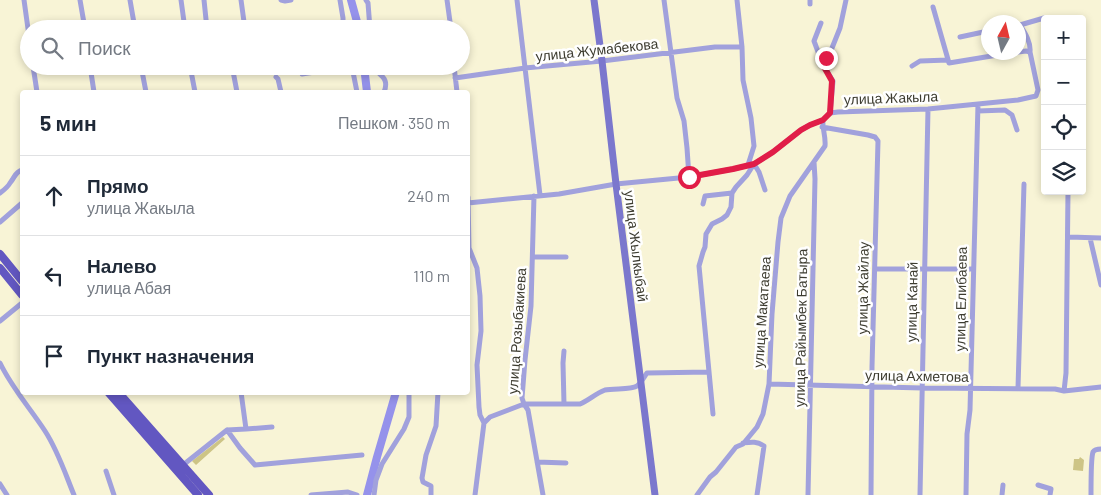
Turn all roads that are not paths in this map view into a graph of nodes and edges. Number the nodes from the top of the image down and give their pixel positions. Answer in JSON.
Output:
{"nodes":[{"id":1,"x":24,"y":0,"type":"edge"},
{"id":2,"x":80,"y":0,"type":"edge"},
{"id":3,"x":130,"y":0,"type":"edge"},
{"id":4,"x":181,"y":0,"type":"edge"},
{"id":5,"x":204,"y":0,"type":"edge"},
{"id":6,"x":242,"y":0,"type":"edge"},
{"id":7,"x":281,"y":0,"type":"edge"},
{"id":8,"x":291,"y":0,"type":"edge"},
{"id":9,"x":340,"y":0,"type":"edge"},
{"id":10,"x":366,"y":0,"type":"edge"},
{"id":11,"x":447,"y":0,"type":"edge"},
{"id":12,"x":517,"y":0,"type":"edge"},
{"id":13,"x":594,"y":0,"type":"edge"},
{"id":14,"x":664,"y":0,"type":"edge"},
{"id":15,"x":737,"y":0,"type":"edge"},
{"id":16,"x":846,"y":0,"type":"edge"},
{"id":17,"x":933,"y":7,"type":"dead end"},
{"id":18,"x":1041,"y":19,"type":"edge"},
{"id":19,"x":27,"y":20,"type":"edge"},
{"id":20,"x":83,"y":20,"type":"edge"},
{"id":21,"x":133,"y":20,"type":"edge"},
{"id":22,"x":184,"y":20,"type":"edge"},
{"id":23,"x":206,"y":20,"type":"edge"},
{"id":24,"x":245,"y":20,"type":"edge"},
{"id":25,"x":342,"y":20,"type":"edge"},
{"id":26,"x":369,"y":20,"type":"edge"},
{"id":27,"x":450,"y":20,"type":"edge"},
{"id":28,"x":821,"y":23,"type":"dead end"},
{"id":29,"x":1026,"y":23,"type":"edge"},
{"id":30,"x":981,"y":32,"type":"edge"},
{"id":31,"x":1026,"y":35,"type":"edge"},
{"id":32,"x":960,"y":37,"type":"dead end"},
{"id":33,"x":742,"y":47,"type":"junction"},
{"id":34,"x":1026,"y":51,"type":"edge"},
{"id":35,"x":1030,"y":52,"type":"junction"},
{"id":36,"x":671,"y":53,"type":"junction"},
{"id":37,"x":981,"y":58,"type":"edge"},
{"id":38,"x":948,"y":60,"type":"junction"},
{"id":39,"x":602,"y":61,"type":"junction"},
{"id":40,"x":823,"y":65,"type":"junction"},
{"id":41,"x":912,"y":66,"type":"dead end"},
{"id":42,"x":525,"y":68,"type":"junction"},
{"id":43,"x":34,"y":75,"type":"edge"},
{"id":44,"x":91,"y":75,"type":"edge"},
{"id":45,"x":143,"y":75,"type":"edge"},
{"id":46,"x":192,"y":75,"type":"edge"},
{"id":47,"x":234,"y":75,"type":"edge"},
{"id":48,"x":354,"y":75,"type":"edge"},
{"id":49,"x":381,"y":75,"type":"edge"},
{"id":50,"x":455,"y":75,"type":"edge"},
{"id":51,"x":276,"y":77,"type":"dead end"},
{"id":52,"x":455,"y":78,"type":"junction"},
{"id":53,"x":37,"y":90,"type":"edge"},
{"id":54,"x":94,"y":90,"type":"edge"},
{"id":55,"x":146,"y":90,"type":"edge"},
{"id":56,"x":195,"y":90,"type":"edge"},
{"id":57,"x":237,"y":90,"type":"edge"},
{"id":58,"x":281,"y":90,"type":"edge"},
{"id":59,"x":357,"y":90,"type":"edge"},
{"id":60,"x":384,"y":90,"type":"edge"},
{"id":61,"x":457,"y":90,"type":"edge"},
{"id":62,"x":978,"y":104,"type":"junction"},
{"id":63,"x":928,"y":109,"type":"junction"},
{"id":64,"x":978,"y":111,"type":"junction"},
{"id":65,"x":830,"y":113,"type":"junction"},
{"id":66,"x":823,"y":120,"type":"junction"},
{"id":67,"x":822,"y":126,"type":"junction"},
{"id":68,"x":1017,"y":130,"type":"dead end"},
{"id":69,"x":814,"y":161,"type":"junction"},
{"id":70,"x":754,"y":164,"type":"junction"},
{"id":71,"x":748,"y":165,"type":"junction"},
{"id":72,"x":20,"y":170,"type":"edge"},
{"id":73,"x":689,"y":177,"type":"junction"},
{"id":74,"x":616,"y":184,"type":"junction"},
{"id":75,"x":1024,"y":184,"type":"dead end"},
{"id":76,"x":765,"y":190,"type":"dead end"},
{"id":77,"x":0,"y":193,"type":"edge"},
{"id":78,"x":732,"y":193,"type":"junction"},
{"id":79,"x":540,"y":195,"type":"junction"},
{"id":80,"x":1068,"y":195,"type":"edge"},
{"id":81,"x":534,"y":196,"type":"junction"},
{"id":82,"x":470,"y":204,"type":"edge"},
{"id":83,"x":703,"y":204,"type":"dead end"},
{"id":84,"x":20,"y":205,"type":"edge"},
{"id":85,"x":0,"y":222,"type":"edge"},
{"id":86,"x":1068,"y":237,"type":"junction"},
{"id":87,"x":1090,"y":238,"type":"junction"},
{"id":88,"x":1101,"y":238,"type":"edge"},
{"id":89,"x":470,"y":250,"type":"edge"},
{"id":90,"x":0,"y":254,"type":"edge"},
{"id":91,"x":532,"y":257,"type":"junction"},
{"id":92,"x":566,"y":257,"type":"dead end"},
{"id":93,"x":0,"y":268,"type":"edge"},
{"id":94,"x":875,"y":269,"type":"junction"},
{"id":95,"x":924,"y":269,"type":"junction"},
{"id":96,"x":973,"y":269,"type":"junction"},
{"id":97,"x":20,"y":279,"type":"edge"},
{"id":98,"x":1101,"y":285,"type":"edge"},
{"id":99,"x":20,"y":293,"type":"edge"},
{"id":100,"x":20,"y":305,"type":"edge"},
{"id":101,"x":0,"y":321,"type":"edge"},
{"id":102,"x":564,"y":351,"type":"dead end"},
{"id":103,"x":0,"y":364,"type":"edge"},
{"id":104,"x":638,"y":367,"type":"junction"},
{"id":105,"x":709,"y":372,"type":"junction"},
{"id":106,"x":647,"y":373,"type":"junction"},
{"id":107,"x":640,"y":382,"type":"junction"},
{"id":108,"x":769,"y":384,"type":"junction"},
{"id":109,"x":811,"y":386,"type":"junction"},
{"id":110,"x":872,"y":387,"type":"junction"},
{"id":111,"x":1101,"y":387,"type":"edge"},
{"id":112,"x":922,"y":388,"type":"junction"},
{"id":113,"x":970,"y":388,"type":"junction"},
{"id":114,"x":1018,"y":388,"type":"junction"},
{"id":115,"x":1064,"y":391,"type":"junction"},
{"id":116,"x":111,"y":395,"type":"edge"},
{"id":117,"x":121,"y":395,"type":"edge"},
{"id":118,"x":241,"y":395,"type":"edge"},
{"id":119,"x":409,"y":395,"type":"edge"},
{"id":120,"x":438,"y":395,"type":"edge"},
{"id":121,"x":524,"y":404,"type":"junction"},
{"id":122,"x":564,"y":404,"type":"junction"},
{"id":123,"x":713,"y":414,"type":"dead end"},
{"id":124,"x":484,"y":423,"type":"junction"},
{"id":125,"x":272,"y":427,"type":"dead end"},
{"id":126,"x":246,"y":429,"type":"junction"},
{"id":127,"x":227,"y":430,"type":"junction"},
{"id":128,"x":742,"y":444,"type":"junction"},
{"id":129,"x":1101,"y":449,"type":"edge"},
{"id":130,"x":362,"y":455,"type":"dead end"},
{"id":131,"x":537,"y":462,"type":"junction"},
{"id":132,"x":566,"y":463,"type":"dead end"},
{"id":133,"x":183,"y":465,"type":"junction"},
{"id":134,"x":106,"y":471,"type":"dead end"},
{"id":135,"x":0,"y":484,"type":"edge"},
{"id":136,"x":1003,"y":485,"type":"dead end"},
{"id":137,"x":1038,"y":485,"type":"dead end"},
{"id":138,"x":8,"y":495,"type":"edge"},
{"id":139,"x":74,"y":495,"type":"edge"},
{"id":140,"x":114,"y":495,"type":"edge"},
{"id":141,"x":198,"y":495,"type":"edge"},
{"id":142,"x":209,"y":495,"type":"edge"},
{"id":143,"x":311,"y":495,"type":"edge"},
{"id":144,"x":357,"y":495,"type":"edge"},
{"id":145,"x":374,"y":495,"type":"edge"},
{"id":146,"x":431,"y":495,"type":"edge"},
{"id":147,"x":475,"y":495,"type":"edge"},
{"id":148,"x":543,"y":495,"type":"edge"},
{"id":149,"x":655,"y":495,"type":"edge"},
{"id":150,"x":697,"y":495,"type":"edge"},
{"id":151,"x":757,"y":495,"type":"edge"},
{"id":152,"x":808,"y":495,"type":"edge"},
{"id":153,"x":871,"y":495,"type":"edge"},
{"id":154,"x":920,"y":495,"type":"edge"},
{"id":155,"x":966,"y":495,"type":"edge"},
{"id":156,"x":1002,"y":495,"type":"edge"},
{"id":157,"x":1050,"y":495,"type":"edge"},
{"id":158,"x":1091,"y":495,"type":"edge"}],
"edges":[{"from":1,"to":19,"type":"street"},
{"from":2,"to":20,"type":"street"},
{"from":3,"to":21,"type":"street"},
{"from":4,"to":22,"type":"street"},
{"from":5,"to":23,"type":"street"},
{"from":6,"to":24,"type":"street"},
{"from":7,"to":8,"type":"street"},
{"from":9,"to":25,"type":"street"},
{"from":10,"to":26,"type":"street"},
{"from":11,"to":27,"type":"street"},
{"from":12,"to":42,"type":"street"},
{"from":13,"to":39,"type":"street","name":"улица Жылкыбай"},
{"from":14,"to":36,"type":"street"},
{"from":15,"to":33,"type":"street"},
{"from":16,"to":40,"type":"street"},
{"from":17,"to":38,"type":"street"},
{"from":18,"to":29,"type":"street"},
{"from":28,"to":40,"type":"street"},
{"from":30,"to":32,"type":"street"},
{"from":31,"to":35,"type":"street"},
{"from":33,"to":36,"type":"street","name":"улица Жумабекова"},
{"from":33,"to":71,"type":"street"},
{"from":34,"to":35,"type":"street"},
{"from":35,"to":62,"type":"street","name":"улица Жакыла"},
{"from":36,"to":39,"type":"street","name":"улица Жумабекова"},
{"from":36,"to":73,"type":"street"},
{"from":37,"to":38,"type":"street"},
{"from":38,"to":41,"type":"street"},
{"from":39,"to":42,"type":"street","name":"улица Жумабекова"},
{"from":39,"to":74,"type":"street","name":"улица Жылкыбай"},
{"from":40,"to":65,"type":"street"},
{"from":42,"to":52,"type":"street","name":"улица Жумабекова"},
{"from":42,"to":79,"type":"street"},
{"from":43,"to":53,"type":"street"},
{"from":44,"to":54,"type":"street"},
{"from":45,"to":55,"type":"street"},
{"from":46,"to":56,"type":"street"},
{"from":47,"to":57,"type":"street"},
{"from":48,"to":59,"type":"street"},
{"from":49,"to":60,"type":"street"},
{"from":50,"to":52,"type":"street"},
{"from":51,"to":58,"type":"street"},
{"from":52,"to":61,"type":"street"},
{"from":62,"to":63,"type":"street","name":"улица Жакыла"},
{"from":62,"to":64,"type":"street","name":"улица Елибаева"},
{"from":63,"to":65,"type":"street","name":"улица Жакыла"},
{"from":63,"to":95,"type":"street","name":"улица Канай"},
{"from":64,"to":68,"type":"street"},
{"from":64,"to":96,"type":"street","name":"улица Елибаева"},
{"from":65,"to":66,"type":"street","name":"улица Жакыла"},
{"from":66,"to":67,"type":"street","name":"улица Макатаева"},
{"from":66,"to":70,"type":"street","name":"улица Жакыла"},
{"from":67,"to":69,"type":"street","name":"улица Макатаева"},
{"from":67,"to":94,"type":"street","name":"улица Жайлау"},
{"from":69,"to":108,"type":"street","name":"улица Макатаева"},
{"from":69,"to":109,"type":"street","name":"улица Райымбек Батыра"},
{"from":70,"to":71,"type":"street","name":"улица Жакыла"},
{"from":70,"to":76,"type":"street"},
{"from":70,"to":78,"type":"street"},
{"from":71,"to":73,"type":"street","name":"улица Жакыла"},
{"from":72,"to":77,"type":"street"},
{"from":73,"to":74,"type":"street","name":"улица Жакыла"},
{"from":74,"to":79,"type":"street","name":"улица Жакыла"},
{"from":74,"to":104,"type":"street","name":"улица Жылкыбай"},
{"from":75,"to":114,"type":"street"},
{"from":78,"to":83,"type":"street"},
{"from":78,"to":105,"type":"street"},
{"from":79,"to":81,"type":"street","name":"улица Жакыла"},
{"from":80,"to":86,"type":"street"},
{"from":81,"to":82,"type":"street","name":"улица Жакыла"},
{"from":81,"to":91,"type":"street","name":"улица Розыбакиева"},
{"from":84,"to":85,"type":"street"},
{"from":86,"to":87,"type":"street"},
{"from":86,"to":115,"type":"street"},
{"from":87,"to":88,"type":"street"},
{"from":87,"to":98,"type":"street"},
{"from":89,"to":124,"type":"street"},
{"from":90,"to":97,"type":"main road"},
{"from":91,"to":92,"type":"street"},
{"from":91,"to":121,"type":"street","name":"улица Розыбакиева"},
{"from":93,"to":99,"type":"main road"},
{"from":94,"to":95,"type":"street"},
{"from":94,"to":110,"type":"street","name":"улица Жайлау"},
{"from":95,"to":96,"type":"street"},
{"from":95,"to":112,"type":"street","name":"улица Канай"},
{"from":96,"to":113,"type":"street","name":"улица Елибаева"},
{"from":100,"to":101,"type":"street"},
{"from":102,"to":122,"type":"street"},
{"from":103,"to":139,"type":"street"},
{"from":104,"to":106,"type":"street"},
{"from":104,"to":107,"type":"street","name":"улица Жылкыбай"},
{"from":105,"to":106,"type":"street"},
{"from":105,"to":123,"type":"street"},
{"from":106,"to":107,"type":"street"},
{"from":107,"to":122,"type":"street"},
{"from":107,"to":149,"type":"street","name":"улица Жылкыбай"},
{"from":108,"to":109,"type":"street","name":"улица Ахметова"},
{"from":108,"to":128,"type":"street","name":"улица Макатаева"},
{"from":109,"to":110,"type":"street","name":"улица Ахметова"},
{"from":109,"to":152,"type":"street","name":"улица Райымбек Батыра"},
{"from":110,"to":112,"type":"street","name":"улица Ахметова"},
{"from":110,"to":153,"type":"street","name":"улица Жайлау"},
{"from":111,"to":115,"type":"street","name":"улица Ахметова"},
{"from":112,"to":113,"type":"street","name":"улица Ахметова"},
{"from":112,"to":154,"type":"street","name":"улица Канай"},
{"from":113,"to":114,"type":"street","name":"улица Ахметова"},
{"from":113,"to":155,"type":"street","name":"улица Елибаева"},
{"from":114,"to":115,"type":"street","name":"улица Ахметова"},
{"from":116,"to":141,"type":"main road"},
{"from":117,"to":133,"type":"main road"},
{"from":118,"to":126,"type":"street"},
{"from":119,"to":145,"type":"street"},
{"from":120,"to":146,"type":"street"},
{"from":121,"to":122,"type":"street"},
{"from":121,"to":124,"type":"street"},
{"from":121,"to":131,"type":"street","name":"улица Розыбакиева"},
{"from":124,"to":147,"type":"street"},
{"from":125,"to":126,"type":"street"},
{"from":126,"to":127,"type":"street"},
{"from":127,"to":130,"type":"street"},
{"from":127,"to":133,"type":"street"},
{"from":128,"to":150,"type":"street","name":"улица Макатаева"},
{"from":128,"to":151,"type":"street"},
{"from":129,"to":158,"type":"street"},
{"from":131,"to":132,"type":"street"},
{"from":131,"to":148,"type":"street","name":"улица Розыбакиева"},
{"from":133,"to":142,"type":"main road"},
{"from":134,"to":140,"type":"street"},
{"from":135,"to":138,"type":"street"},
{"from":136,"to":156,"type":"street"},
{"from":137,"to":157,"type":"street"},
{"from":143,"to":144,"type":"street"}]}
